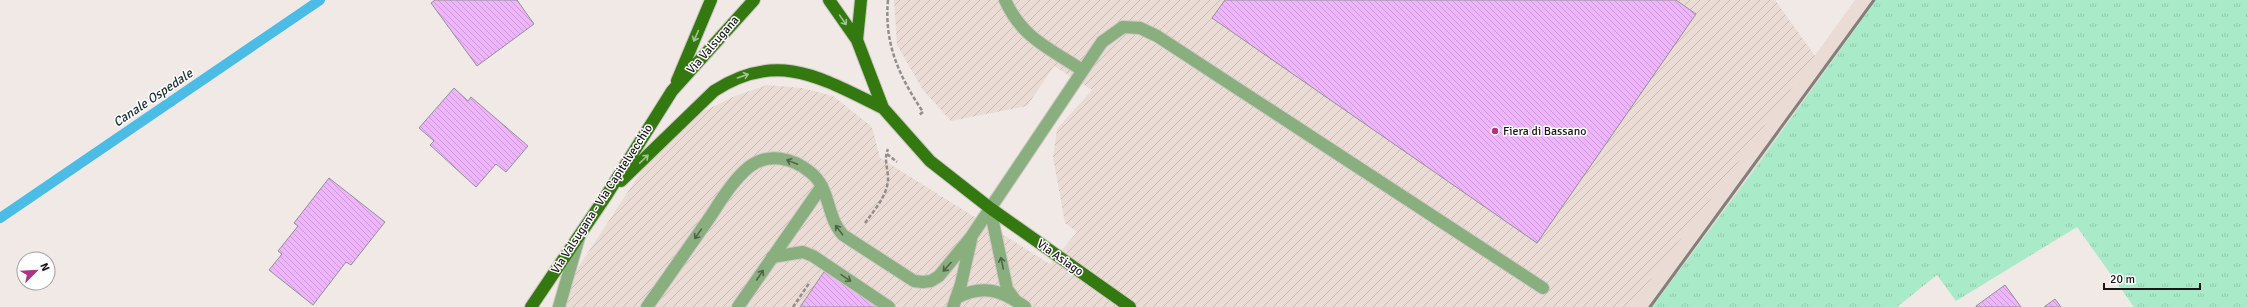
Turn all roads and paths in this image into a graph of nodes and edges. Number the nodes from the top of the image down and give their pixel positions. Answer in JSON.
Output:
{"nodes":[{"id":1,"x":711,"y":0,"type":"edge"},
{"id":2,"x":754,"y":0,"type":"edge"},
{"id":3,"x":829,"y":0,"type":"edge"},
{"id":4,"x":861,"y":0,"type":"edge"},
{"id":5,"x":888,"y":0,"type":"edge"},
{"id":6,"x":1005,"y":0,"type":"edge"},
{"id":7,"x":857,"y":40,"type":"junction"},
{"id":8,"x":1082,"y":70,"type":"junction"},
{"id":9,"x":672,"y":92,"type":"junction"},
{"id":10,"x":883,"y":108,"type":"junction"},
{"id":11,"x":920,"y":114,"type":"dead end"},
{"id":12,"x":889,"y":148,"type":"dead end"},
{"id":13,"x":822,"y":186,"type":"junction"},
{"id":14,"x":606,"y":196,"type":"junction"},
{"id":15,"x":990,"y":208,"type":"junction"},
{"id":16,"x":860,"y":230,"type":"dead end"},
{"id":17,"x":581,"y":232,"type":"junction"},
{"id":18,"x":971,"y":237,"type":"junction"},
{"id":19,"x":772,"y":257,"type":"junction"},
{"id":20,"x":814,"y":276,"type":"dead end"},
{"id":21,"x":1544,"y":288,"type":"dead end"},
{"id":22,"x":1014,"y":300,"type":"junction"},
{"id":23,"x":954,"y":303,"type":"edge"},
{"id":24,"x":531,"y":307,"type":"edge"},
{"id":25,"x":559,"y":307,"type":"edge"},
{"id":26,"x":647,"y":307,"type":"edge"},
{"id":27,"x":738,"y":307,"type":"edge"},
{"id":28,"x":793,"y":307,"type":"edge"},
{"id":29,"x":889,"y":307,"type":"edge"},
{"id":30,"x":1025,"y":307,"type":"edge"},
{"id":31,"x":1130,"y":307,"type":"edge"}],
"edges":[{"from":1,"to":9,"type":"main road","one_way":true},
{"from":2,"to":9,"type":"main road","name":"Via Valsugana"},
{"from":3,"to":7,"type":"main road","one_way":true},
{"from":4,"to":7,"type":"main road"},
{"from":5,"to":11,"type":"path"},
{"from":6,"to":8,"type":"lane"},
{"from":7,"to":10,"type":"main road"},
{"from":8,"to":15,"type":"lane"},
{"from":8,"to":21,"type":"lane"},
{"from":9,"to":14,"type":"main road","name":"Via Valsugana - Via Capitelvecchio"},
{"from":14,"to":10,"type":"main road","one_way":true},
{"from":10,"to":15,"type":"main road","name":"Via Asiago"},
{"from":12,"to":16,"type":"path"},
{"from":18,"to":13,"type":"lane","one_way":true},
{"from":13,"to":19,"type":"lane"},
{"from":13,"to":26,"type":"lane","one_way":true},
{"from":14,"to":17,"type":"main road","name":"Via Valsugana - Via Capitelvecchio"},
{"from":15,"to":18,"type":"lane"},
{"from":22,"to":15,"type":"lane","one_way":true},
{"from":15,"to":31,"type":"main road","name":"Via Asiago"},
{"from":17,"to":24,"type":"main road","name":"Via Valsugana - Via Capitelvecchio"},
{"from":17,"to":25,"type":"lane"},
{"from":18,"to":23,"type":"lane"},
{"from":27,"to":19,"type":"lane","one_way":true},
{"from":19,"to":29,"type":"lane","one_way":true},
{"from":20,"to":28,"type":"path"},
{"from":22,"to":23,"type":"lane"},
{"from":22,"to":30,"type":"lane"}]}
